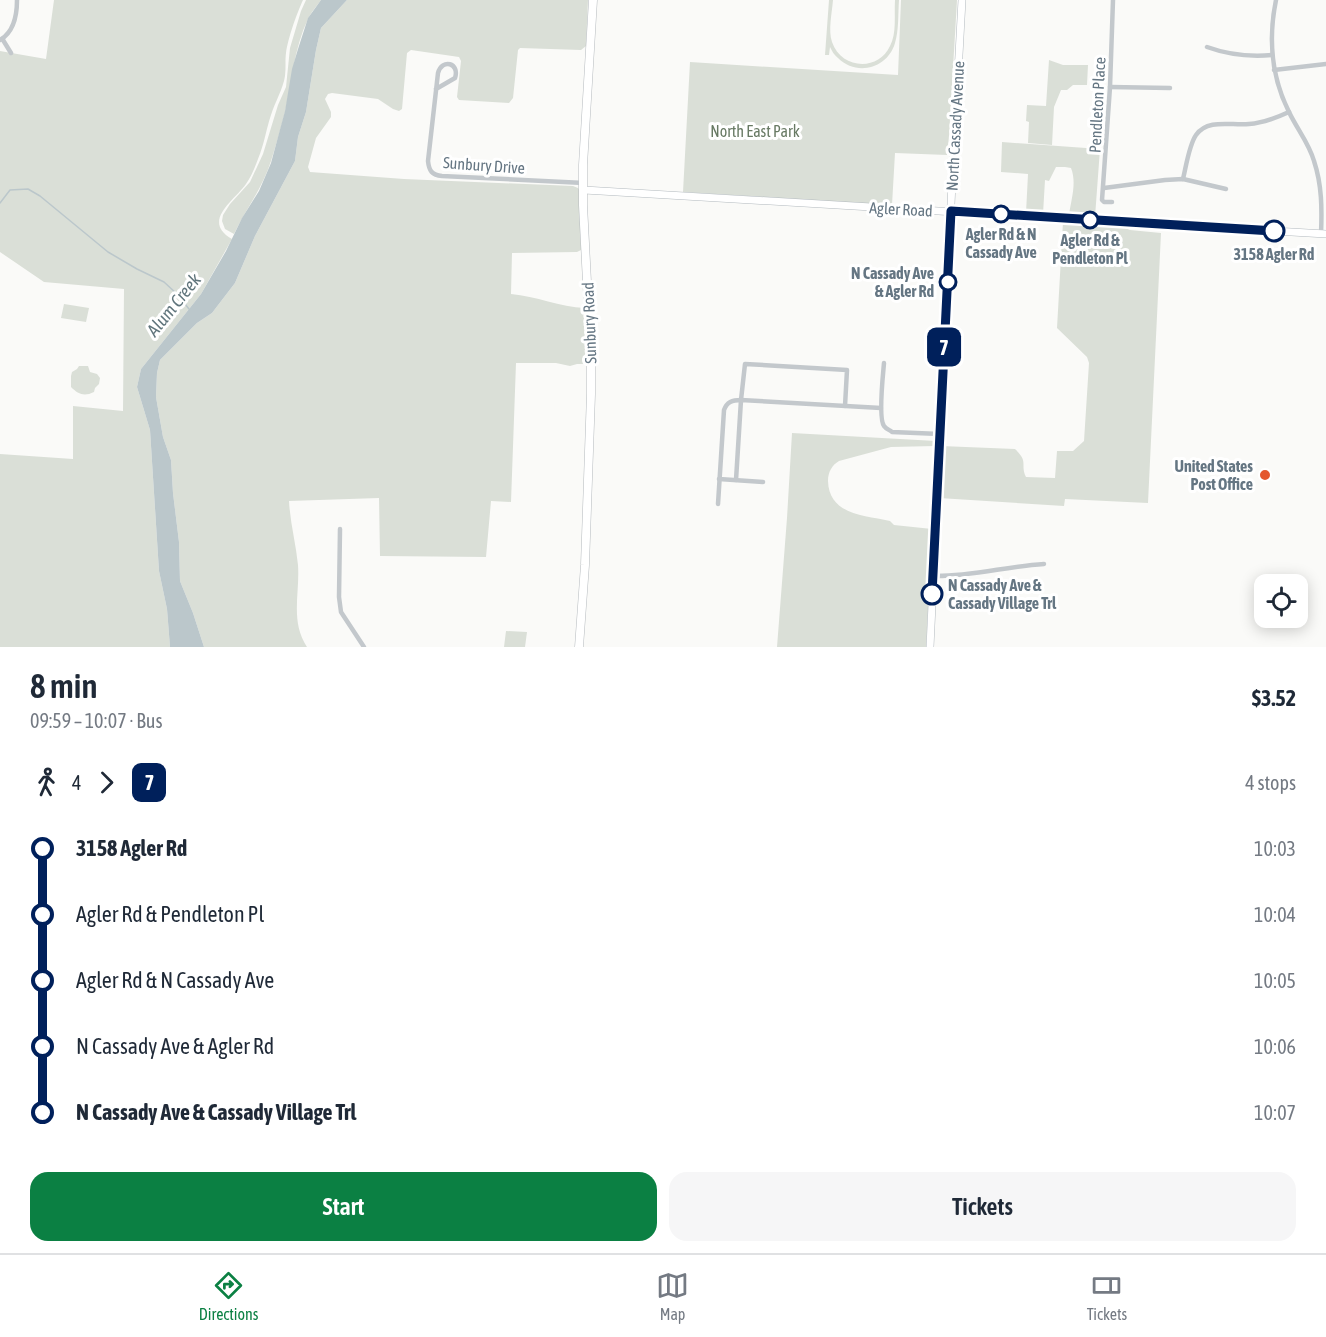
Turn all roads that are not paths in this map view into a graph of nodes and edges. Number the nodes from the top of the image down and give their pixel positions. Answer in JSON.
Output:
{"nodes":[{"id":1,"x":17,"y":0,"type":"edge"},
{"id":2,"x":593,"y":0,"type":"edge"},
{"id":3,"x":962,"y":0,"type":"edge"},
{"id":4,"x":1113,"y":0,"type":"edge"},
{"id":5,"x":1276,"y":0,"type":"edge"},
{"id":6,"x":1,"y":40,"type":"edge"},
{"id":7,"x":1207,"y":46,"type":"dead end"},
{"id":8,"x":11,"y":53,"type":"dead end"},
{"id":9,"x":1272,"y":55,"type":"junction"},
{"id":10,"x":1326,"y":64,"type":"edge"},
{"id":11,"x":1275,"y":70,"type":"junction"},
{"id":12,"x":1110,"y":87,"type":"junction"},
{"id":13,"x":1170,"y":88,"type":"dead end"},
{"id":14,"x":436,"y":89,"type":"junction"},
{"id":15,"x":1289,"y":112,"type":"junction"},
{"id":16,"x":1326,"y":170,"type":"edge"},
{"id":17,"x":1318,"y":172,"type":"junction"},
{"id":18,"x":1183,"y":179,"type":"junction"},
{"id":19,"x":584,"y":187,"type":"junction"},
{"id":20,"x":1104,"y":188,"type":"junction"},
{"id":21,"x":1226,"y":189,"type":"dead end"},
{"id":22,"x":1112,"y":202,"type":"dead end"},
{"id":23,"x":951,"y":211,"type":"junction"},
{"id":24,"x":1323,"y":234,"type":"edge"},
{"id":25,"x":884,"y":363,"type":"dead end"},
{"id":26,"x":741,"y":400,"type":"junction"},
{"id":27,"x":845,"y":406,"type":"junction"},
{"id":28,"x":881,"y":408,"type":"junction"},
{"id":29,"x":940,"y":435,"type":"junction"},
{"id":30,"x":719,"y":479,"type":"junction"},
{"id":31,"x":736,"y":480,"type":"junction"},
{"id":32,"x":762,"y":482,"type":"dead end"},
{"id":33,"x":718,"y":504,"type":"dead end"},
{"id":34,"x":340,"y":529,"type":"dead end"},
{"id":35,"x":1044,"y":564,"type":"dead end"},
{"id":36,"x":933,"y":576,"type":"junction"},
{"id":37,"x":363,"y":647,"type":"edge"},
{"id":38,"x":579,"y":647,"type":"edge"},
{"id":39,"x":930,"y":647,"type":"edge"}],
"edges":[{"from":1,"to":6,"type":"street"},
{"from":2,"to":19,"type":"main road","name":"Sunbury Road"},
{"from":3,"to":23,"type":"main road","name":"North Cassady Avenue"},
{"from":4,"to":12,"type":"street","name":"Pendleton Place"},
{"from":5,"to":9,"type":"street"},
{"from":6,"to":8,"type":"street"},
{"from":7,"to":9,"type":"street"},
{"from":9,"to":11,"type":"street"},
{"from":10,"to":11,"type":"street"},
{"from":11,"to":15,"type":"street"},
{"from":12,"to":13,"type":"street"},
{"from":12,"to":20,"type":"street","name":"Pendleton Place"},
{"from":14,"to":14,"type":"street","name":"Sunbury Drive"},
{"from":14,"to":19,"type":"street","name":"Sunbury Drive"},
{"from":15,"to":17,"type":"street"},
{"from":15,"to":18,"type":"street"},
{"from":16,"to":17,"type":"street"},
{"from":17,"to":24,"type":"street"},
{"from":18,"to":20,"type":"street"},
{"from":18,"to":21,"type":"street"},
{"from":19,"to":23,"type":"main road","name":"Agler Road"},
{"from":19,"to":38,"type":"main road","name":"Sunbury Road"},
{"from":20,"to":22,"type":"street"},
{"from":23,"to":24,"type":"main road","name":"Agler Road"},
{"from":23,"to":29,"type":"main road","name":"North Cassady Avenue"},
{"from":25,"to":28,"type":"street"},
{"from":26,"to":27,"type":"street"},
{"from":26,"to":27,"type":"street"},
{"from":26,"to":30,"type":"street"},
{"from":26,"to":31,"type":"street"},
{"from":27,"to":28,"type":"street"},
{"from":28,"to":29,"type":"street"},
{"from":29,"to":36,"type":"main road","name":"North Cassady Avenue"},
{"from":30,"to":31,"type":"street"},
{"from":30,"to":33,"type":"street"},
{"from":31,"to":32,"type":"street"},
{"from":34,"to":37,"type":"street"},
{"from":35,"to":36,"type":"street"},
{"from":36,"to":39,"type":"main road","name":"North Cassady Avenue"}]}
